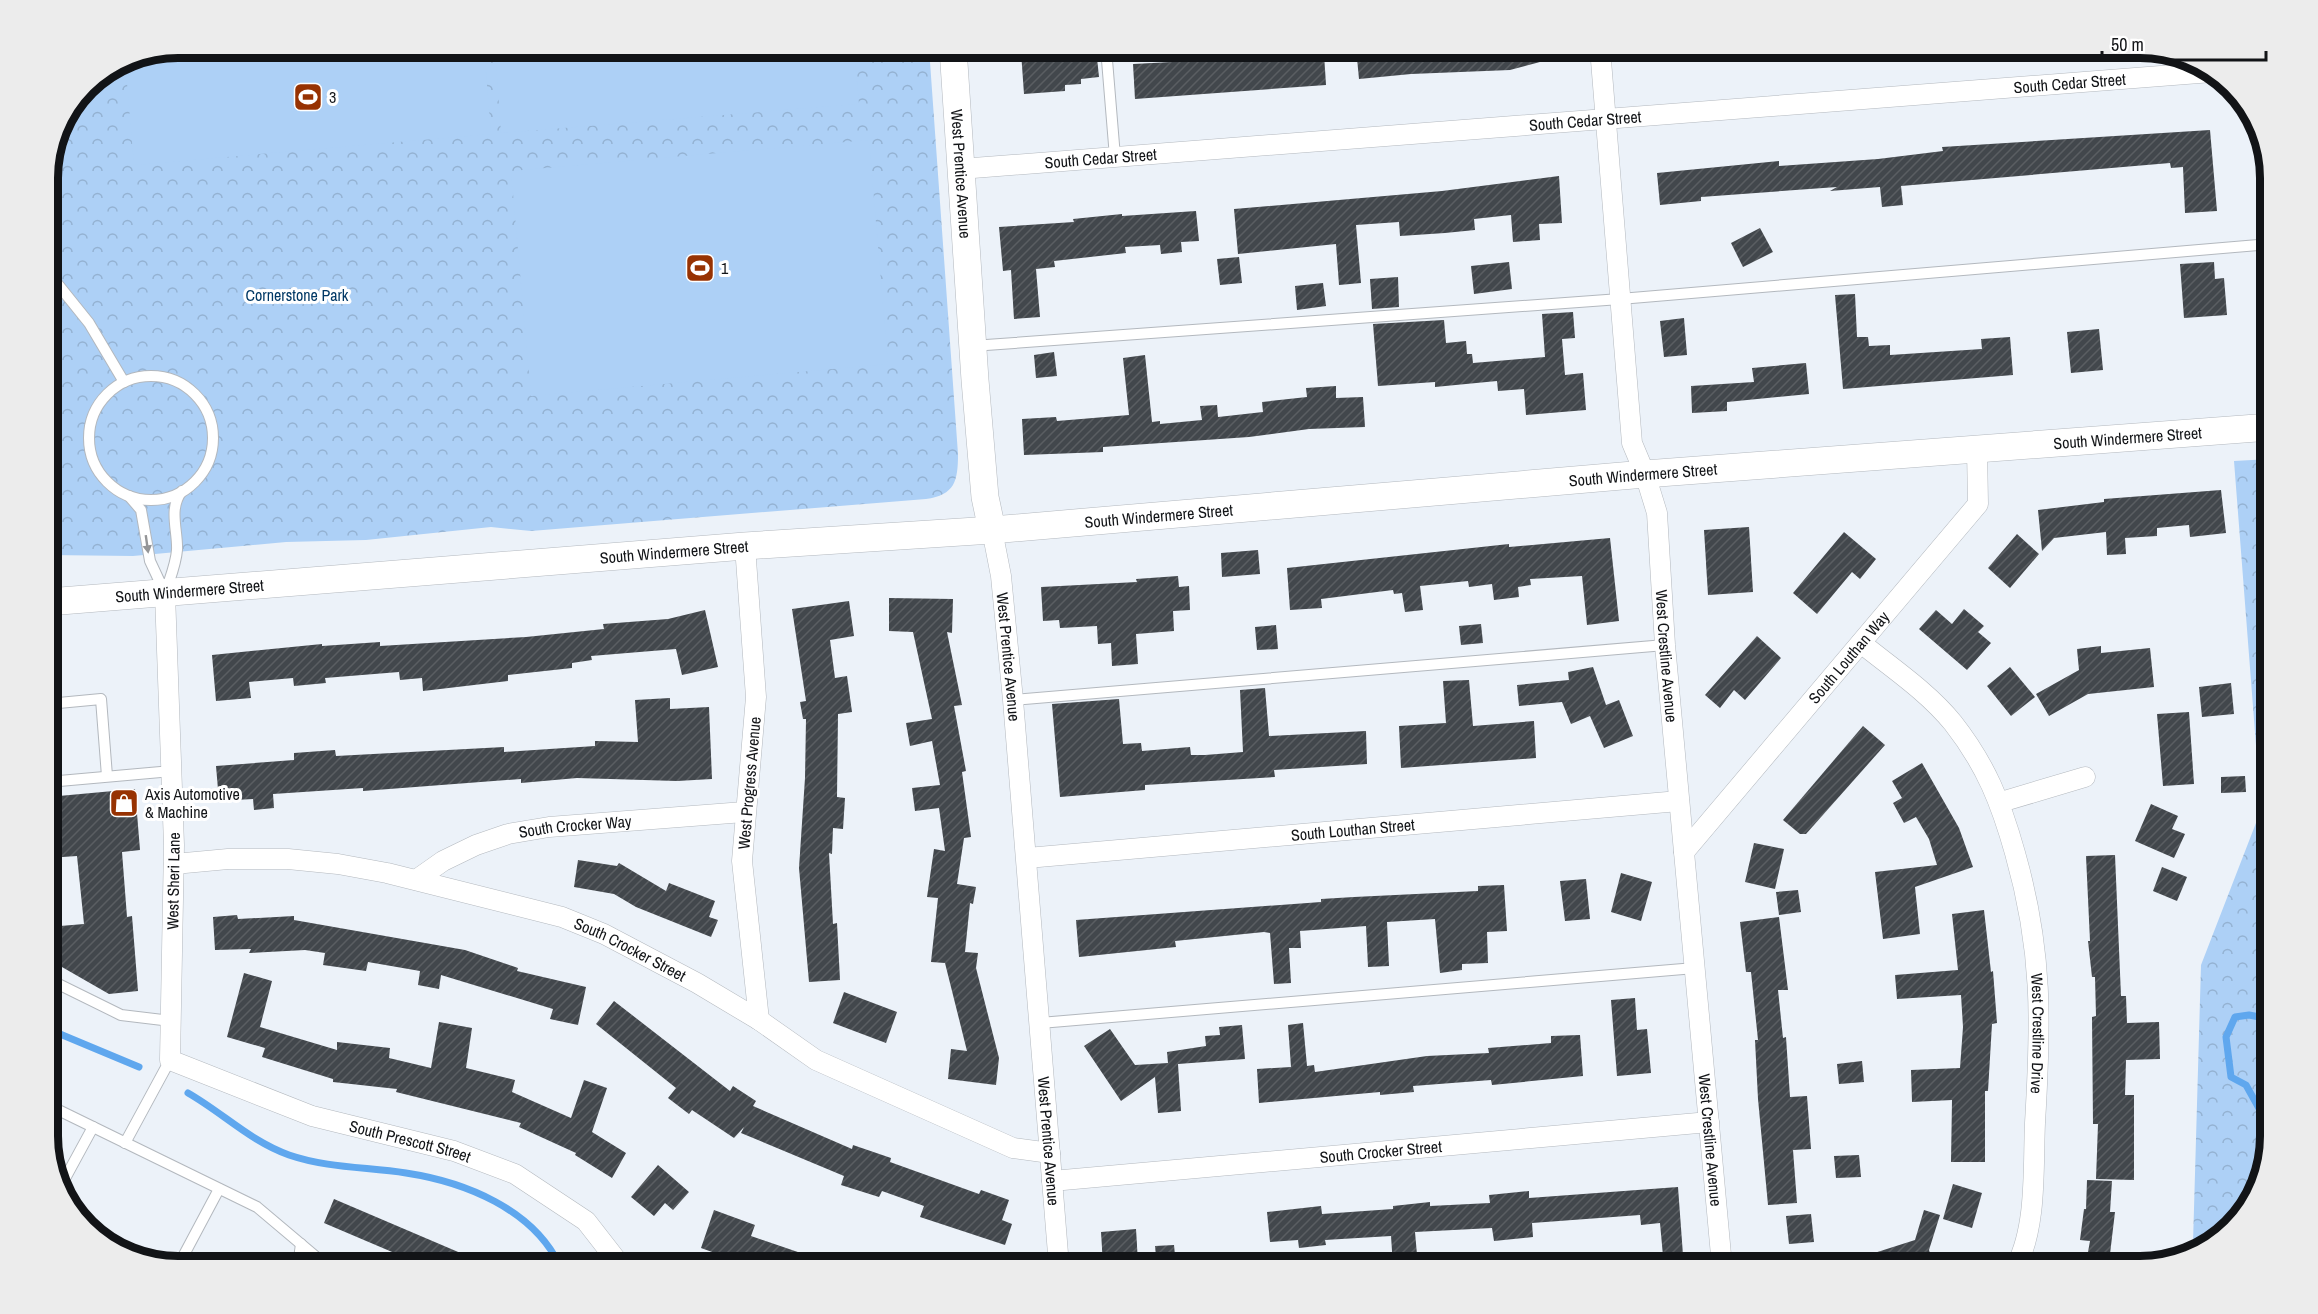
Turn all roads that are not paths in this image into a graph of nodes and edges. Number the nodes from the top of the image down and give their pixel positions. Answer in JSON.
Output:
{"nodes":[{"id":1,"x":954,"y":58,"type":"edge"},
{"id":2,"x":1107,"y":58,"type":"edge"},
{"id":3,"x":1601,"y":58,"type":"edge"},
{"id":4,"x":2197,"y":73,"type":"edge"},
{"id":5,"x":1606,"y":121,"type":"junction"},
{"id":6,"x":1115,"y":157,"type":"junction"},
{"id":7,"x":960,"y":169,"type":"junction"},
{"id":8,"x":2259,"y":245,"type":"edge"},
{"id":9,"x":59,"y":286,"type":"edge"},
{"id":10,"x":1620,"y":299,"type":"junction"},
{"id":11,"x":972,"y":346,"type":"junction"},
{"id":12,"x":124,"y":382,"type":"junction"},
{"id":13,"x":2259,"y":428,"type":"edge"},
{"id":14,"x":1977,"y":449,"type":"junction"},
{"id":15,"x":1645,"y":474,"type":"junction"},
{"id":16,"x":182,"y":491,"type":"junction"},
{"id":17,"x":129,"y":496,"type":"junction"},
{"id":18,"x":992,"y":530,"type":"junction"},
{"id":19,"x":745,"y":546,"type":"junction"},
{"id":20,"x":165,"y":594,"type":"junction"},
{"id":21,"x":59,"y":601,"type":"edge"},
{"id":22,"x":1861,"y":643,"type":"junction"},
{"id":23,"x":1665,"y":645,"type":"junction"},
{"id":24,"x":1013,"y":700,"type":"junction"},
{"id":25,"x":59,"y":704,"type":"edge"},
{"id":26,"x":172,"y":771,"type":"junction"},
{"id":27,"x":107,"y":776,"type":"junction"},
{"id":28,"x":2085,"y":777,"type":"dead end"},
{"id":29,"x":59,"y":781,"type":"edge"},
{"id":30,"x":1679,"y":801,"type":"junction"},
{"id":31,"x":2001,"y":802,"type":"junction"},
{"id":32,"x":744,"y":812,"type":"junction"},
{"id":33,"x":1684,"y":852,"type":"junction"},
{"id":34,"x":1027,"y":858,"type":"junction"},
{"id":35,"x":174,"y":864,"type":"junction"},
{"id":36,"x":416,"y":880,"type":"junction"},
{"id":37,"x":1695,"y":968,"type":"junction"},
{"id":38,"x":59,"y":984,"type":"edge"},
{"id":39,"x":759,"y":1020,"type":"junction"},
{"id":40,"x":171,"y":1021,"type":"junction"},
{"id":41,"x":1040,"y":1023,"type":"junction"},
{"id":42,"x":170,"y":1060,"type":"junction"},
{"id":43,"x":59,"y":1111,"type":"edge"},
{"id":44,"x":1709,"y":1122,"type":"junction"},
{"id":45,"x":93,"y":1127,"type":"junction"},
{"id":46,"x":125,"y":1143,"type":"junction"},
{"id":47,"x":1050,"y":1153,"type":"junction"},
{"id":48,"x":66,"y":1177,"type":"edge"},
{"id":49,"x":1052,"y":1181,"type":"junction"},
{"id":50,"x":219,"y":1189,"type":"junction"},
{"id":51,"x":301,"y":1244,"type":"junction"},
{"id":52,"x":183,"y":1256,"type":"edge"},
{"id":53,"x":299,"y":1256,"type":"edge"},
{"id":54,"x":315,"y":1256,"type":"edge"},
{"id":55,"x":613,"y":1256,"type":"edge"},
{"id":56,"x":1058,"y":1256,"type":"edge"},
{"id":57,"x":1721,"y":1256,"type":"edge"},
{"id":58,"x":2020,"y":1256,"type":"edge"}],
"edges":[{"from":1,"to":7,"type":"street","name":"West Prentice Avenue"},
{"from":2,"to":6,"type":"lane"},
{"from":3,"to":5,"type":"street","name":"West Crestline Avenue"},
{"from":4,"to":5,"type":"street","name":"South Cedar Street"},
{"from":5,"to":6,"type":"street","name":"South Cedar Street"},
{"from":5,"to":10,"type":"street","name":"West Crestline Avenue"},
{"from":6,"to":7,"type":"street","name":"South Cedar Street"},
{"from":7,"to":11,"type":"street","name":"West Prentice Avenue"},
{"from":8,"to":10,"type":"lane"},
{"from":9,"to":12,"type":"lane"},
{"from":10,"to":11,"type":"lane"},
{"from":10,"to":15,"type":"street","name":"West Crestline Avenue"},
{"from":11,"to":18,"type":"street","name":"West Prentice Avenue"},
{"from":12,"to":16,"type":"lane"},
{"from":12,"to":17,"type":"lane"},
{"from":13,"to":14,"type":"street","name":"South Windermere Street"},
{"from":14,"to":15,"type":"street","name":"South Windermere Street"},
{"from":14,"to":22,"type":"street","name":"South Louthan Way"},
{"from":15,"to":18,"type":"street","name":"South Windermere Street"},
{"from":15,"to":23,"type":"street","name":"West Crestline Avenue"},
{"from":16,"to":17,"type":"lane"},
{"from":16,"to":20,"type":"lane"},
{"from":17,"to":20,"type":"lane","one_way":true},
{"from":18,"to":19,"type":"street","name":"South Windermere Street"},
{"from":18,"to":24,"type":"street","name":"West Prentice Avenue"},
{"from":19,"to":20,"type":"street","name":"South Windermere Street"},
{"from":19,"to":32,"type":"street","name":"West Progress Avenue"},
{"from":20,"to":21,"type":"street","name":"South Windermere Street"},
{"from":20,"to":26,"type":"street","name":"West Sheri Lane"},
{"from":22,"to":31,"type":"street","name":"West Crestline Drive"},
{"from":22,"to":33,"type":"street","name":"South Louthan Way"},
{"from":23,"to":24,"type":"lane"},
{"from":23,"to":30,"type":"street","name":"West Crestline Avenue"},
{"from":24,"to":34,"type":"street","name":"West Prentice Avenue"},
{"from":25,"to":27,"type":"lane"},
{"from":26,"to":27,"type":"lane"},
{"from":26,"to":35,"type":"street","name":"West Sheri Lane"},
{"from":27,"to":29,"type":"lane"},
{"from":28,"to":31,"type":"street"},
{"from":30,"to":33,"type":"street","name":"West Crestline Avenue"},
{"from":30,"to":34,"type":"street","name":"South Louthan Street"},
{"from":31,"to":58,"type":"street","name":"West Crestline Drive"},
{"from":32,"to":36,"type":"street","name":"South Crocker Way"},
{"from":32,"to":39,"type":"street","name":"West Progress Avenue"},
{"from":33,"to":37,"type":"street","name":"West Crestline Avenue"},
{"from":34,"to":41,"type":"street","name":"West Prentice Avenue"},
{"from":35,"to":36,"type":"street","name":"South Crocker Street"},
{"from":35,"to":40,"type":"street","name":"West Sheri Lane"},
{"from":36,"to":39,"type":"street","name":"South Crocker Street"},
{"from":37,"to":41,"type":"lane"},
{"from":37,"to":44,"type":"street","name":"West Crestline Avenue"},
{"from":38,"to":40,"type":"lane"},
{"from":39,"to":47,"type":"street","name":"South Crocker Street"},
{"from":40,"to":42,"type":"street","name":"West Sheri Lane"},
{"from":41,"to":47,"type":"street","name":"West Prentice Avenue"},
{"from":42,"to":46,"type":"lane"},
{"from":42,"to":55,"type":"street","name":"South Prescott Street"},
{"from":43,"to":45,"type":"lane"},
{"from":44,"to":49,"type":"street","name":"South Crocker Street"},
{"from":44,"to":57,"type":"street","name":"West Crestline Avenue"},
{"from":45,"to":46,"type":"lane"},
{"from":45,"to":48,"type":"lane"},
{"from":46,"to":50,"type":"lane"},
{"from":47,"to":49,"type":"street","name":"West Prentice Avenue"},
{"from":49,"to":56,"type":"street","name":"West Prentice Avenue"},
{"from":50,"to":51,"type":"lane"},
{"from":50,"to":52,"type":"lane"},
{"from":51,"to":53,"type":"lane"},
{"from":51,"to":54,"type":"lane"}]}
